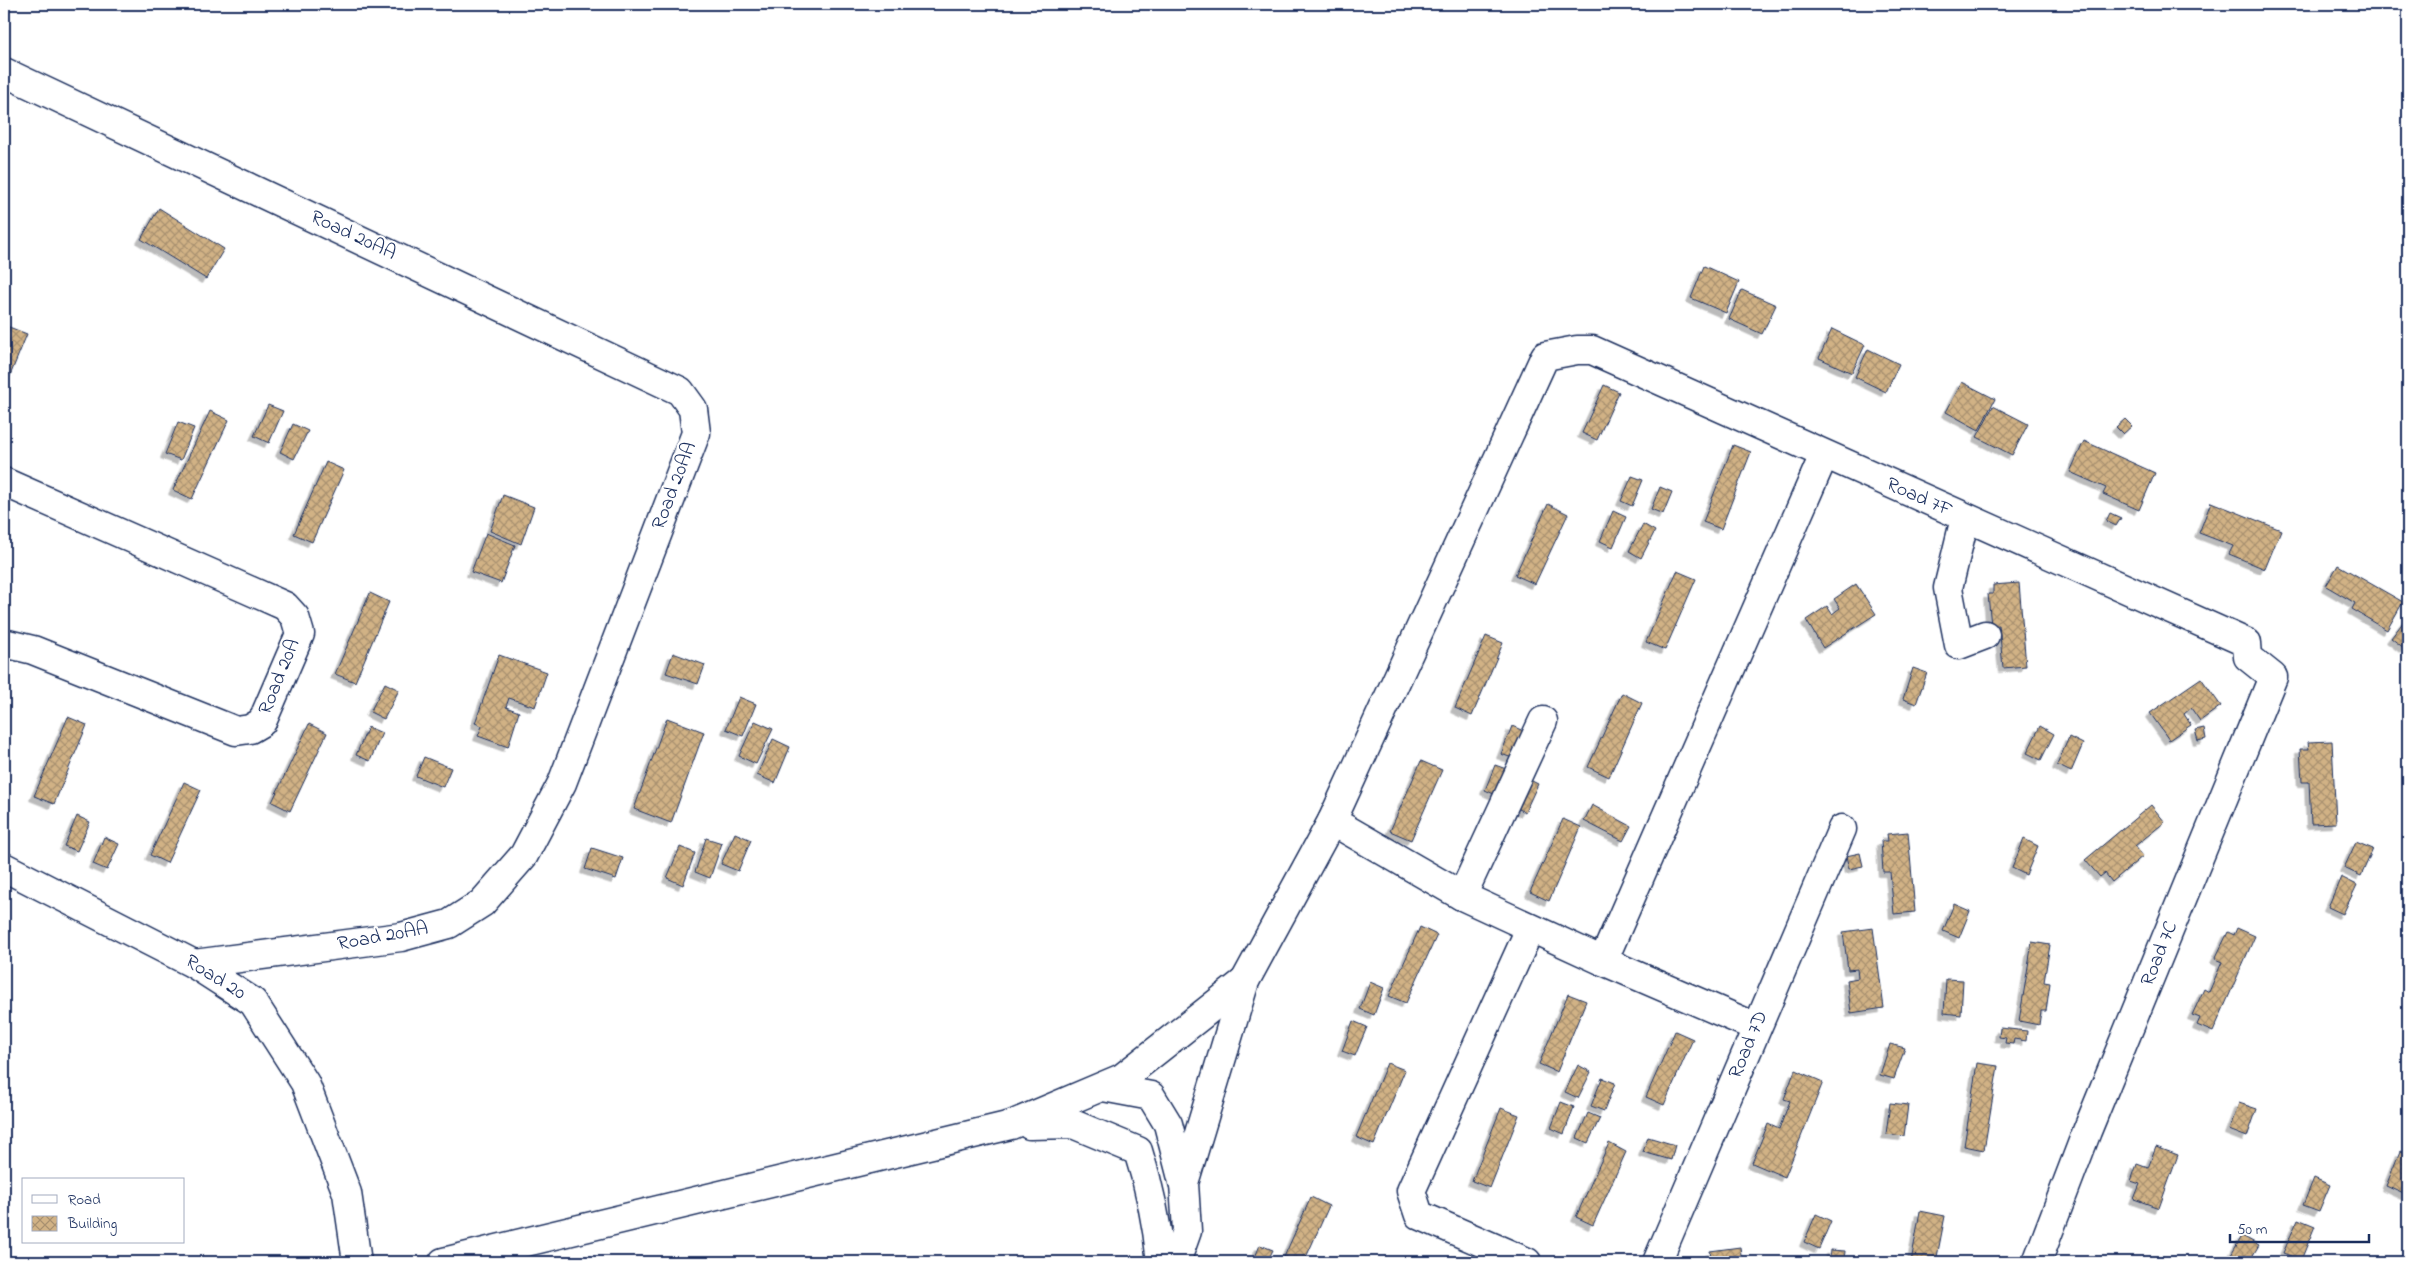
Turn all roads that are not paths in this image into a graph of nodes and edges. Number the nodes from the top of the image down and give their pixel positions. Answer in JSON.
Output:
{"nodes":[{"id":1,"x":4,"y":72,"type":"edge"},
{"id":2,"x":1824,"y":455,"type":"junction"},
{"id":3,"x":4,"y":482,"type":"edge"},
{"id":4,"x":1965,"y":518,"type":"junction"},
{"id":5,"x":1985,"y":635,"type":"dead end"},
{"id":6,"x":4,"y":643,"type":"edge"},
{"id":7,"x":2248,"y":657,"type":"joint"},
{"id":8,"x":1543,"y":721,"type":"dead end"},
{"id":9,"x":1332,"y":821,"type":"junction"},
{"id":10,"x":1842,"y":829,"type":"dead end"},
{"id":11,"x":4,"y":867,"type":"edge"},
{"id":12,"x":1462,"y":896,"type":"junction"},
{"id":13,"x":1530,"y":929,"type":"junction"},
{"id":14,"x":1603,"y":962,"type":"junction"},
{"id":15,"x":194,"y":964,"type":"junction"},
{"id":16,"x":1245,"y":981,"type":"junction"},
{"id":17,"x":1756,"y":1027,"type":"junction"},
{"id":18,"x":1103,"y":1087,"type":"junction"},
{"id":19,"x":1011,"y":1125,"type":"junction"},
{"id":20,"x":1184,"y":1183,"type":"junction"},
{"id":21,"x":357,"y":1262,"type":"edge"},
{"id":22,"x":443,"y":1262,"type":"edge"},
{"id":23,"x":1161,"y":1262,"type":"edge"},
{"id":24,"x":1176,"y":1262,"type":"edge"},
{"id":25,"x":1527,"y":1262,"type":"edge"},
{"id":26,"x":1657,"y":1262,"type":"edge"},
{"id":27,"x":2037,"y":1262,"type":"edge"}],
"edges":[{"from":1,"to":15,"type":"street","name":"Road 20AA"},
{"from":2,"to":4,"type":"street","name":"Road 7F"},
{"from":2,"to":9,"type":"street","name":"Road 7F"},
{"from":2,"to":14,"type":"street"},
{"from":3,"to":6,"type":"street","name":"Road 20A"},
{"from":4,"to":5,"type":"street"},
{"from":4,"to":7,"type":"street","name":"Road 7F"},
{"from":7,"to":27,"type":"street","name":"Road 7C"},
{"from":8,"to":12,"type":"street"},
{"from":9,"to":12,"type":"street"},
{"from":9,"to":16,"type":"street"},
{"from":10,"to":17,"type":"street","name":"Road 7D"},
{"from":11,"to":15,"type":"street","name":"Road 20"},
{"from":12,"to":13,"type":"street"},
{"from":13,"to":14,"type":"street"},
{"from":13,"to":25,"type":"street"},
{"from":14,"to":17,"type":"street"},
{"from":15,"to":21,"type":"street","name":"Road 20"},
{"from":16,"to":18,"type":"street"},
{"from":16,"to":20,"type":"street"},
{"from":17,"to":26,"type":"street","name":"Road 7D"},
{"from":18,"to":19,"type":"street"},
{"from":18,"to":20,"type":"street"},
{"from":19,"to":22,"type":"street"},
{"from":19,"to":23,"type":"street"},
{"from":20,"to":24,"type":"street"}]}
